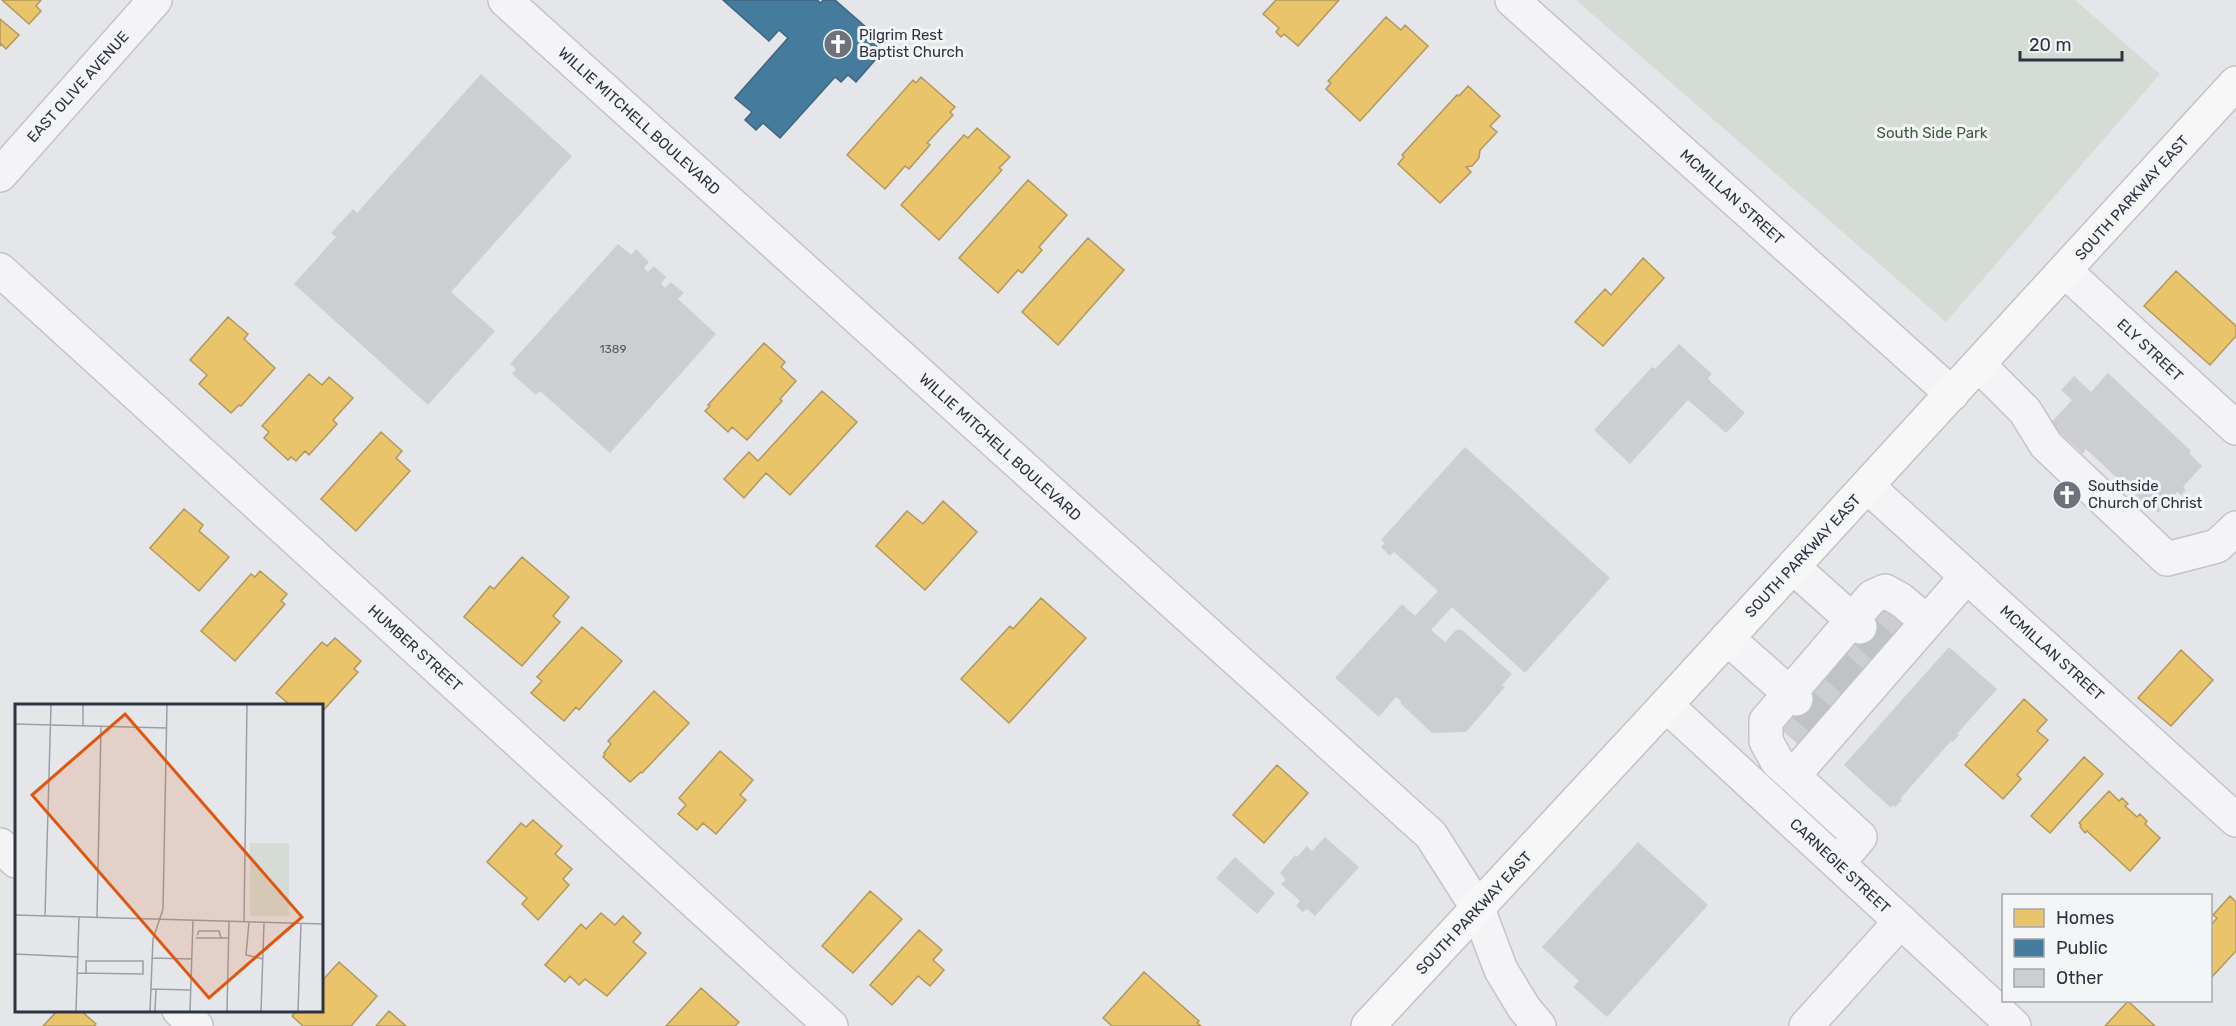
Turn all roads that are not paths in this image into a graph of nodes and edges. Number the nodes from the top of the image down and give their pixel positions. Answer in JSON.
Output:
{"nodes":[{"id":1,"x":155,"y":0,"type":"edge"},
{"id":2,"x":504,"y":0,"type":"edge"},
{"id":3,"x":1512,"y":0,"type":"edge"},
{"id":4,"x":2236,"y":83,"type":"edge"},
{"id":5,"x":0,"y":175,"type":"edge"},
{"id":6,"x":0,"y":270,"type":"edge"},
{"id":7,"x":2064,"y":271,"type":"junction"},
{"id":8,"x":1979,"y":365,"type":"junction"},
{"id":9,"x":1952,"y":394,"type":"junction"},
{"id":10,"x":2236,"y":428,"type":"edge"},
{"id":11,"x":1868,"y":486,"type":"junction"},
{"id":12,"x":2236,"y":528,"type":"edge"},
{"id":13,"x":1794,"y":567,"type":"junction"},
{"id":14,"x":1967,"y":576,"type":"junction"},
{"id":15,"x":1927,"y":622,"type":"junction"},
{"id":16,"x":1856,"y":623,"type":"junction"},
{"id":17,"x":1727,"y":638,"type":"junction"},
{"id":18,"x":1793,"y":696,"type":"junction"},
{"id":19,"x":1666,"y":705,"type":"junction"},
{"id":20,"x":1785,"y":769,"type":"junction"},
{"id":21,"x":1753,"y":786,"type":"junction"},
{"id":22,"x":2236,"y":820,"type":"edge"},
{"id":23,"x":0,"y":845,"type":"edge"},
{"id":24,"x":15,"y":860,"type":"edge"},
{"id":25,"x":1838,"y":863,"type":"junction"},
{"id":26,"x":1478,"y":909,"type":"junction"},
{"id":27,"x":1900,"y":921,"type":"junction"},
{"id":28,"x":180,"y":1011,"type":"edge"},
{"id":29,"x":196,"y":1026,"type":"edge"},
{"id":30,"x":831,"y":1026,"type":"edge"},
{"id":31,"x":1368,"y":1026,"type":"edge"},
{"id":32,"x":1539,"y":1026,"type":"edge"},
{"id":33,"x":1806,"y":1026,"type":"edge"},
{"id":34,"x":2014,"y":1026,"type":"edge"}],
"edges":[{"from":1,"to":5,"type":"street","name":"EAST OLIVE AVENUE"},
{"from":2,"to":26,"type":"street","name":"WILLIE MITCHELL BOULEVARD"},
{"from":3,"to":9,"type":"street","name":"MCMILLAN STREET"},
{"from":4,"to":7,"type":"main road","name":"SOUTH PARKWAY EAST"},
{"from":6,"to":30,"type":"street","name":"HUMBER STREET"},
{"from":7,"to":8,"type":"main road","name":"SOUTH PARKWAY EAST"},
{"from":7,"to":10,"type":"street","name":"ELY STREET"},
{"from":8,"to":9,"type":"main road","name":"SOUTH PARKWAY EAST"},
{"from":8,"to":12,"type":"street"},
{"from":9,"to":11,"type":"main road","name":"SOUTH PARKWAY EAST"},
{"from":11,"to":13,"type":"main road","name":"SOUTH PARKWAY EAST"},
{"from":11,"to":14,"type":"street","name":"MCMILLAN STREET"},
{"from":13,"to":16,"type":"street"},
{"from":13,"to":17,"type":"main road","name":"SOUTH PARKWAY EAST"},
{"from":14,"to":15,"type":"street"},
{"from":14,"to":22,"type":"street","name":"MCMILLAN STREET"},
{"from":15,"to":16,"type":"street"},
{"from":15,"to":20,"type":"street"},
{"from":16,"to":18,"type":"street"},
{"from":17,"to":18,"type":"street"},
{"from":17,"to":19,"type":"main road","name":"SOUTH PARKWAY EAST"},
{"from":18,"to":20,"type":"street"},
{"from":19,"to":21,"type":"street","name":"CARNEGIE STREET"},
{"from":19,"to":26,"type":"main road","name":"SOUTH PARKWAY EAST"},
{"from":20,"to":21,"type":"street"},
{"from":20,"to":25,"type":"street"},
{"from":21,"to":25,"type":"street","name":"CARNEGIE STREET"},
{"from":23,"to":24,"type":"street"},
{"from":25,"to":27,"type":"street","name":"CARNEGIE STREET"},
{"from":26,"to":31,"type":"main road","name":"SOUTH PARKWAY EAST"},
{"from":26,"to":32,"type":"street","name":"WILLIE MITCHELL BOULEVARD"},
{"from":27,"to":33,"type":"street"},
{"from":27,"to":34,"type":"street","name":"CARNEGIE STREET"},
{"from":28,"to":29,"type":"street"}]}
